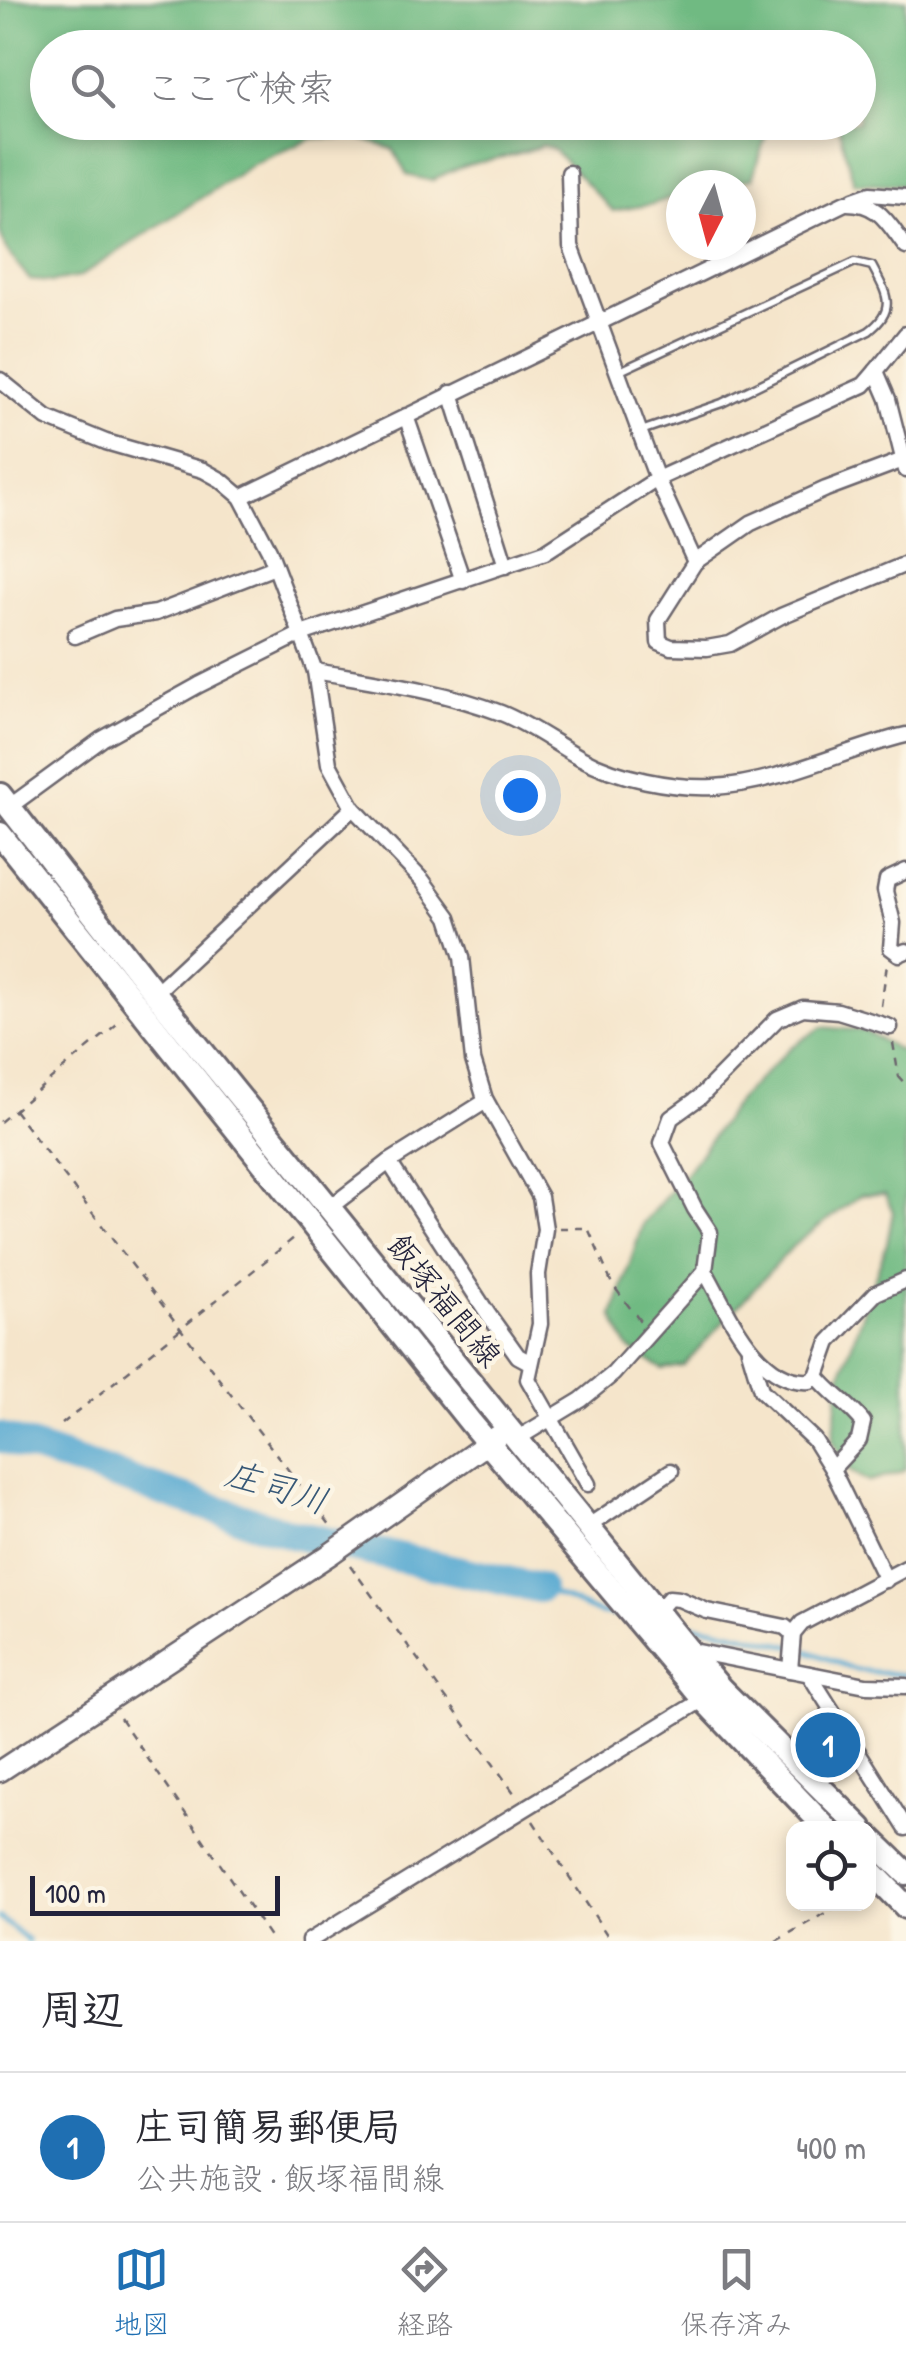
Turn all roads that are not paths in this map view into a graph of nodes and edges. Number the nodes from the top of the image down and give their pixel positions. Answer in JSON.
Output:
{"nodes":[{"id":1,"x":569,"y":173,"type":"dead end"},
{"id":2,"x":906,"y":197,"type":"edge"},
{"id":3,"x":844,"y":203,"type":"junction"},
{"id":4,"x":906,"y":247,"type":"edge"},
{"id":5,"x":598,"y":321,"type":"junction"},
{"id":6,"x":906,"y":334,"type":"edge"},
{"id":7,"x":618,"y":372,"type":"junction"},
{"id":8,"x":876,"y":372,"type":"junction"},
{"id":9,"x":0,"y":380,"type":"edge"},
{"id":10,"x":451,"y":394,"type":"junction"},
{"id":11,"x":406,"y":416,"type":"junction"},
{"id":12,"x":639,"y":432,"type":"junction"},
{"id":13,"x":905,"y":463,"type":"edge"},
{"id":14,"x":657,"y":479,"type":"junction"},
{"id":15,"x":241,"y":497,"type":"junction"},
{"id":16,"x":695,"y":562,"type":"junction"},
{"id":17,"x":906,"y":564,"type":"edge"},
{"id":18,"x":506,"y":566,"type":"junction"},
{"id":19,"x":275,"y":567,"type":"junction"},
{"id":20,"x":464,"y":581,"type":"junction"},
{"id":21,"x":301,"y":634,"type":"junction"},
{"id":22,"x":75,"y":636,"type":"dead end"},
{"id":23,"x":314,"y":672,"type":"junction"},
{"id":24,"x":906,"y":735,"type":"edge"},
{"id":25,"x":5,"y":801,"type":"edge"},
{"id":26,"x":353,"y":808,"type":"junction"},
{"id":27,"x":0,"y":834,"type":"edge"},
{"id":28,"x":906,"y":871,"type":"edge"},
{"id":29,"x":898,"y":949,"type":"edge"},
{"id":30,"x":146,"y":1000,"type":"junction"},
{"id":31,"x":884,"y":1025,"type":"road end"},
{"id":32,"x":486,"y":1100,"type":"junction"},
{"id":33,"x":389,"y":1162,"type":"junction"},
{"id":34,"x":329,"y":1208,"type":"junction"},
{"id":35,"x":704,"y":1271,"type":"junction"},
{"id":36,"x":906,"y":1280,"type":"edge"},
{"id":37,"x":746,"y":1341,"type":"junction"},
{"id":38,"x":532,"y":1363,"type":"junction"},
{"id":39,"x":818,"y":1376,"type":"junction"},
{"id":40,"x":549,"y":1420,"type":"junction"},
{"id":41,"x":512,"y":1435,"type":"junction"},
{"id":42,"x":488,"y":1444,"type":"junction"},
{"id":43,"x":832,"y":1469,"type":"junction"},
{"id":44,"x":671,"y":1471,"type":"dead end"},
{"id":45,"x":588,"y":1484,"type":"dead end"},
{"id":46,"x":587,"y":1527,"type":"junction"},
{"id":47,"x":906,"y":1568,"type":"edge"},
{"id":48,"x":886,"y":1580,"type":"junction"},
{"id":49,"x":656,"y":1612,"type":"junction"},
{"id":50,"x":793,"y":1634,"type":"junction"},
{"id":51,"x":687,"y":1650,"type":"junction"},
{"id":52,"x":790,"y":1670,"type":"junction"},
{"id":53,"x":809,"y":1674,"type":"junction"},
{"id":54,"x":906,"y":1686,"type":"edge"},
{"id":55,"x":712,"y":1694,"type":"junction"},
{"id":56,"x":0,"y":1771,"type":"edge"},
{"id":57,"x":820,"y":1821,"type":"edge"},
{"id":58,"x":853,"y":1821,"type":"edge"},
{"id":59,"x":906,"y":1828,"type":"edge"},
{"id":60,"x":876,"y":1843,"type":"edge"},
{"id":61,"x":904,"y":1867,"type":"edge"},
{"id":62,"x":876,"y":1876,"type":"edge"},
{"id":63,"x":906,"y":1907,"type":"edge"},
{"id":64,"x":310,"y":1941,"type":"edge"}],
"edges":[{"from":1,"to":5,"type":"street"},
{"from":2,"to":3,"type":"street"},
{"from":3,"to":4,"type":"street"},
{"from":3,"to":5,"type":"street"},
{"from":5,"to":7,"type":"street"},
{"from":5,"to":10,"type":"street"},
{"from":6,"to":8,"type":"street"},
{"from":7,"to":12,"type":"street"},
{"from":7,"to":12,"type":"lane"},
{"from":8,"to":13,"type":"street"},
{"from":8,"to":14,"type":"street"},
{"from":9,"to":15,"type":"street"},
{"from":10,"to":11,"type":"street"},
{"from":10,"to":18,"type":"street"},
{"from":11,"to":15,"type":"street"},
{"from":11,"to":20,"type":"street"},
{"from":12,"to":14,"type":"street"},
{"from":13,"to":16,"type":"street"},
{"from":14,"to":16,"type":"street"},
{"from":14,"to":18,"type":"street"},
{"from":15,"to":19,"type":"street"},
{"from":16,"to":17,"type":"street"},
{"from":18,"to":20,"type":"street"},
{"from":19,"to":21,"type":"street"},
{"from":19,"to":22,"type":"street"},
{"from":20,"to":21,"type":"street"},
{"from":21,"to":23,"type":"street"},
{"from":21,"to":25,"type":"street"},
{"from":23,"to":24,"type":"street"},
{"from":23,"to":26,"type":"street"},
{"from":25,"to":30,"type":"main road","name":"飯塚福間線"},
{"from":26,"to":30,"type":"street"},
{"from":26,"to":32,"type":"street"},
{"from":27,"to":30,"type":"main road","name":"飯塚福間線"},
{"from":28,"to":29,"type":"street"},
{"from":30,"to":34,"type":"main road","name":"飯塚福間線"},
{"from":30,"to":42,"type":"main road","name":"飯塚福間線"},
{"from":31,"to":35,"type":"street"},
{"from":32,"to":33,"type":"street"},
{"from":32,"to":38,"type":"street"},
{"from":33,"to":34,"type":"street"},
{"from":33,"to":38,"type":"street"},
{"from":34,"to":41,"type":"main road","name":"飯塚福間線"},
{"from":35,"to":37,"type":"street"},
{"from":35,"to":40,"type":"street"},
{"from":36,"to":39,"type":"street"},
{"from":37,"to":39,"type":"street"},
{"from":37,"to":43,"type":"street"},
{"from":38,"to":40,"type":"street"},
{"from":39,"to":43,"type":"street"},
{"from":40,"to":41,"type":"street"},
{"from":40,"to":45,"type":"street"},
{"from":41,"to":42,"type":"street"},
{"from":41,"to":46,"type":"main road","name":"飯塚福間線"},
{"from":42,"to":55,"type":"main road","name":"飯塚福間線"},
{"from":42,"to":56,"type":"street"},
{"from":43,"to":48,"type":"street"},
{"from":44,"to":46,"type":"street"},
{"from":46,"to":49,"type":"main road","name":"飯塚福間線"},
{"from":47,"to":48,"type":"street"},
{"from":48,"to":50,"type":"street"},
{"from":49,"to":50,"type":"street"},
{"from":49,"to":51,"type":"main road","name":"飯塚福間線"},
{"from":50,"to":52,"type":"street"},
{"from":51,"to":52,"type":"street"},
{"from":51,"to":55,"type":"main road","name":"飯塚福間線"},
{"from":52,"to":53,"type":"street"},
{"from":53,"to":54,"type":"street"},
{"from":53,"to":59,"type":"street"},
{"from":55,"to":57,"type":"main road","name":"飯塚福間線"},
{"from":55,"to":58,"type":"main road","name":"飯塚福間線"},
{"from":55,"to":64,"type":"street"},
{"from":60,"to":61,"type":"main road"},
{"from":62,"to":63,"type":"main road"}]}
